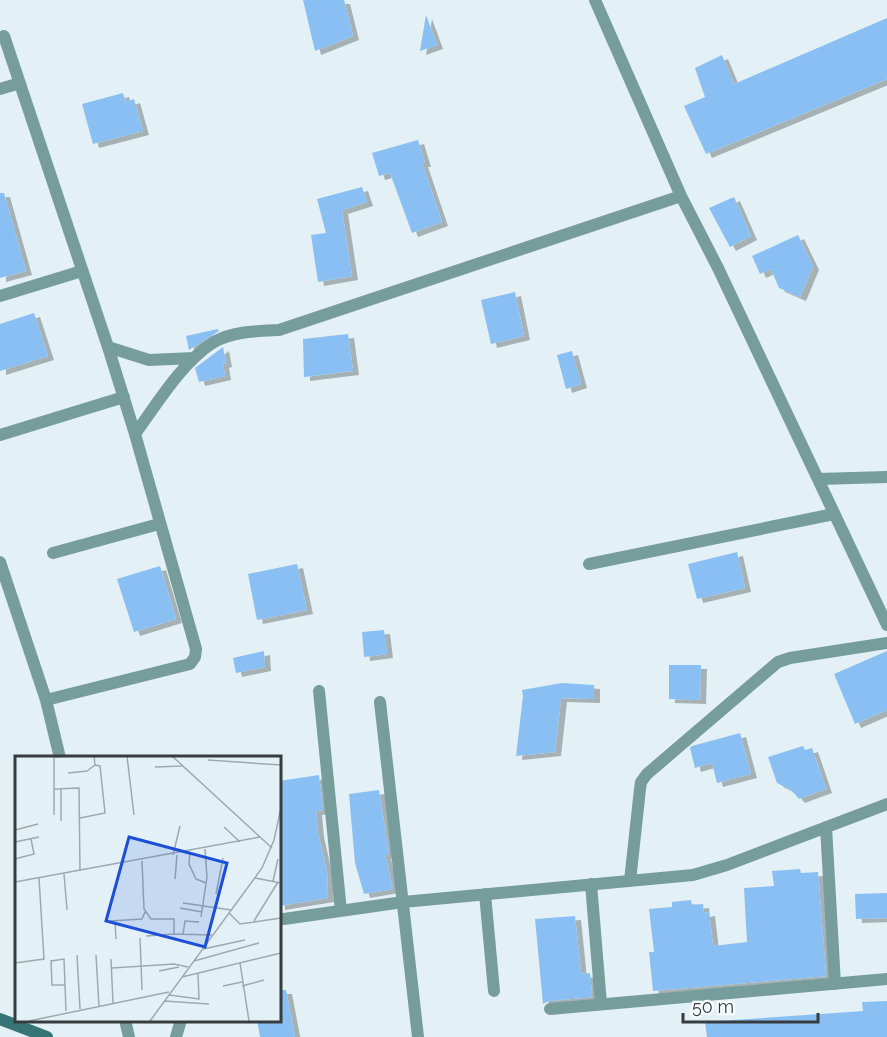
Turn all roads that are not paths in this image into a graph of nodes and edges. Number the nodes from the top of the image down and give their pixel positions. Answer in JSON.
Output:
{"nodes":[{"id":1,"x":595,"y":0,"type":"edge"},
{"id":2,"x":4,"y":36,"type":"dead end"},
{"id":3,"x":20,"y":83,"type":"junction"},
{"id":4,"x":0,"y":89,"type":"edge"},
{"id":5,"x":681,"y":196,"type":"junction"},
{"id":6,"x":82,"y":271,"type":"junction"},
{"id":7,"x":0,"y":296,"type":"edge"},
{"id":8,"x":108,"y":347,"type":"junction"},
{"id":9,"x":194,"y":358,"type":"junction"},
{"id":10,"x":124,"y":397,"type":"junction"},
{"id":11,"x":135,"y":434,"type":"junction"},
{"id":12,"x":0,"y":435,"type":"edge"},
{"id":13,"x":887,"y":477,"type":"edge"},
{"id":14,"x":818,"y":480,"type":"junction"},
{"id":15,"x":834,"y":514,"type":"junction"},
{"id":16,"x":159,"y":524,"type":"junction"},
{"id":17,"x":53,"y":553,"type":"dead end"},
{"id":18,"x":0,"y":562,"type":"edge"},
{"id":19,"x":590,"y":564,"type":"dead end"},
{"id":20,"x":887,"y":626,"type":"edge"},
{"id":21,"x":887,"y":643,"type":"edge"},
{"id":22,"x":319,"y":690,"type":"dead end"},
{"id":23,"x":46,"y":700,"type":"junction"},
{"id":24,"x":380,"y":702,"type":"dead end"},
{"id":25,"x":60,"y":756,"type":"edge"},
{"id":26,"x":887,"y":804,"type":"edge"},
{"id":27,"x":826,"y":827,"type":"junction"},
{"id":28,"x":630,"y":881,"type":"junction"},
{"id":29,"x":591,"y":884,"type":"junction"},
{"id":30,"x":485,"y":894,"type":"junction"},
{"id":31,"x":403,"y":902,"type":"junction"},
{"id":32,"x":341,"y":911,"type":"junction"},
{"id":33,"x":284,"y":919,"type":"dead end"},
{"id":34,"x":887,"y":979,"type":"edge"},
{"id":35,"x":835,"y":984,"type":"junction"},
{"id":36,"x":494,"y":991,"type":"dead end"},
{"id":37,"x":601,"y":1004,"type":"junction"},
{"id":38,"x":550,"y":1009,"type":"dead end"},
{"id":39,"x":0,"y":1019,"type":"edge"},
{"id":40,"x":125,"y":1022,"type":"edge"},
{"id":41,"x":180,"y":1022,"type":"edge"},
{"id":42,"x":47,"y":1037,"type":"edge"},
{"id":43,"x":129,"y":1037,"type":"edge"},
{"id":44,"x":176,"y":1037,"type":"edge"},
{"id":45,"x":418,"y":1037,"type":"edge"}],
"edges":[{"from":1,"to":5,"type":"street"},
{"from":2,"to":3,"type":"street"},
{"from":3,"to":4,"type":"street"},
{"from":3,"to":6,"type":"street"},
{"from":5,"to":9,"type":"street"},
{"from":5,"to":14,"type":"street"},
{"from":6,"to":7,"type":"street"},
{"from":6,"to":8,"type":"street"},
{"from":8,"to":9,"type":"street"},
{"from":8,"to":10,"type":"street"},
{"from":9,"to":11,"type":"street"},
{"from":10,"to":11,"type":"street"},
{"from":10,"to":12,"type":"street"},
{"from":11,"to":16,"type":"street"},
{"from":13,"to":14,"type":"street"},
{"from":14,"to":15,"type":"street"},
{"from":15,"to":19,"type":"street"},
{"from":15,"to":20,"type":"street"},
{"from":16,"to":17,"type":"street"},
{"from":16,"to":23,"type":"street"},
{"from":18,"to":23,"type":"street"},
{"from":21,"to":28,"type":"street"},
{"from":22,"to":32,"type":"street"},
{"from":23,"to":25,"type":"street"},
{"from":24,"to":31,"type":"street"},
{"from":26,"to":27,"type":"street"},
{"from":27,"to":28,"type":"street"},
{"from":27,"to":35,"type":"street"},
{"from":28,"to":29,"type":"street"},
{"from":29,"to":30,"type":"street"},
{"from":29,"to":37,"type":"street"},
{"from":30,"to":31,"type":"street"},
{"from":30,"to":36,"type":"street"},
{"from":31,"to":32,"type":"street"},
{"from":31,"to":45,"type":"street"},
{"from":32,"to":33,"type":"street"},
{"from":34,"to":35,"type":"street"},
{"from":35,"to":37,"type":"street"},
{"from":37,"to":38,"type":"street"},
{"from":39,"to":42,"type":"main road"},
{"from":40,"to":43,"type":"street"},
{"from":41,"to":44,"type":"street"}]}
